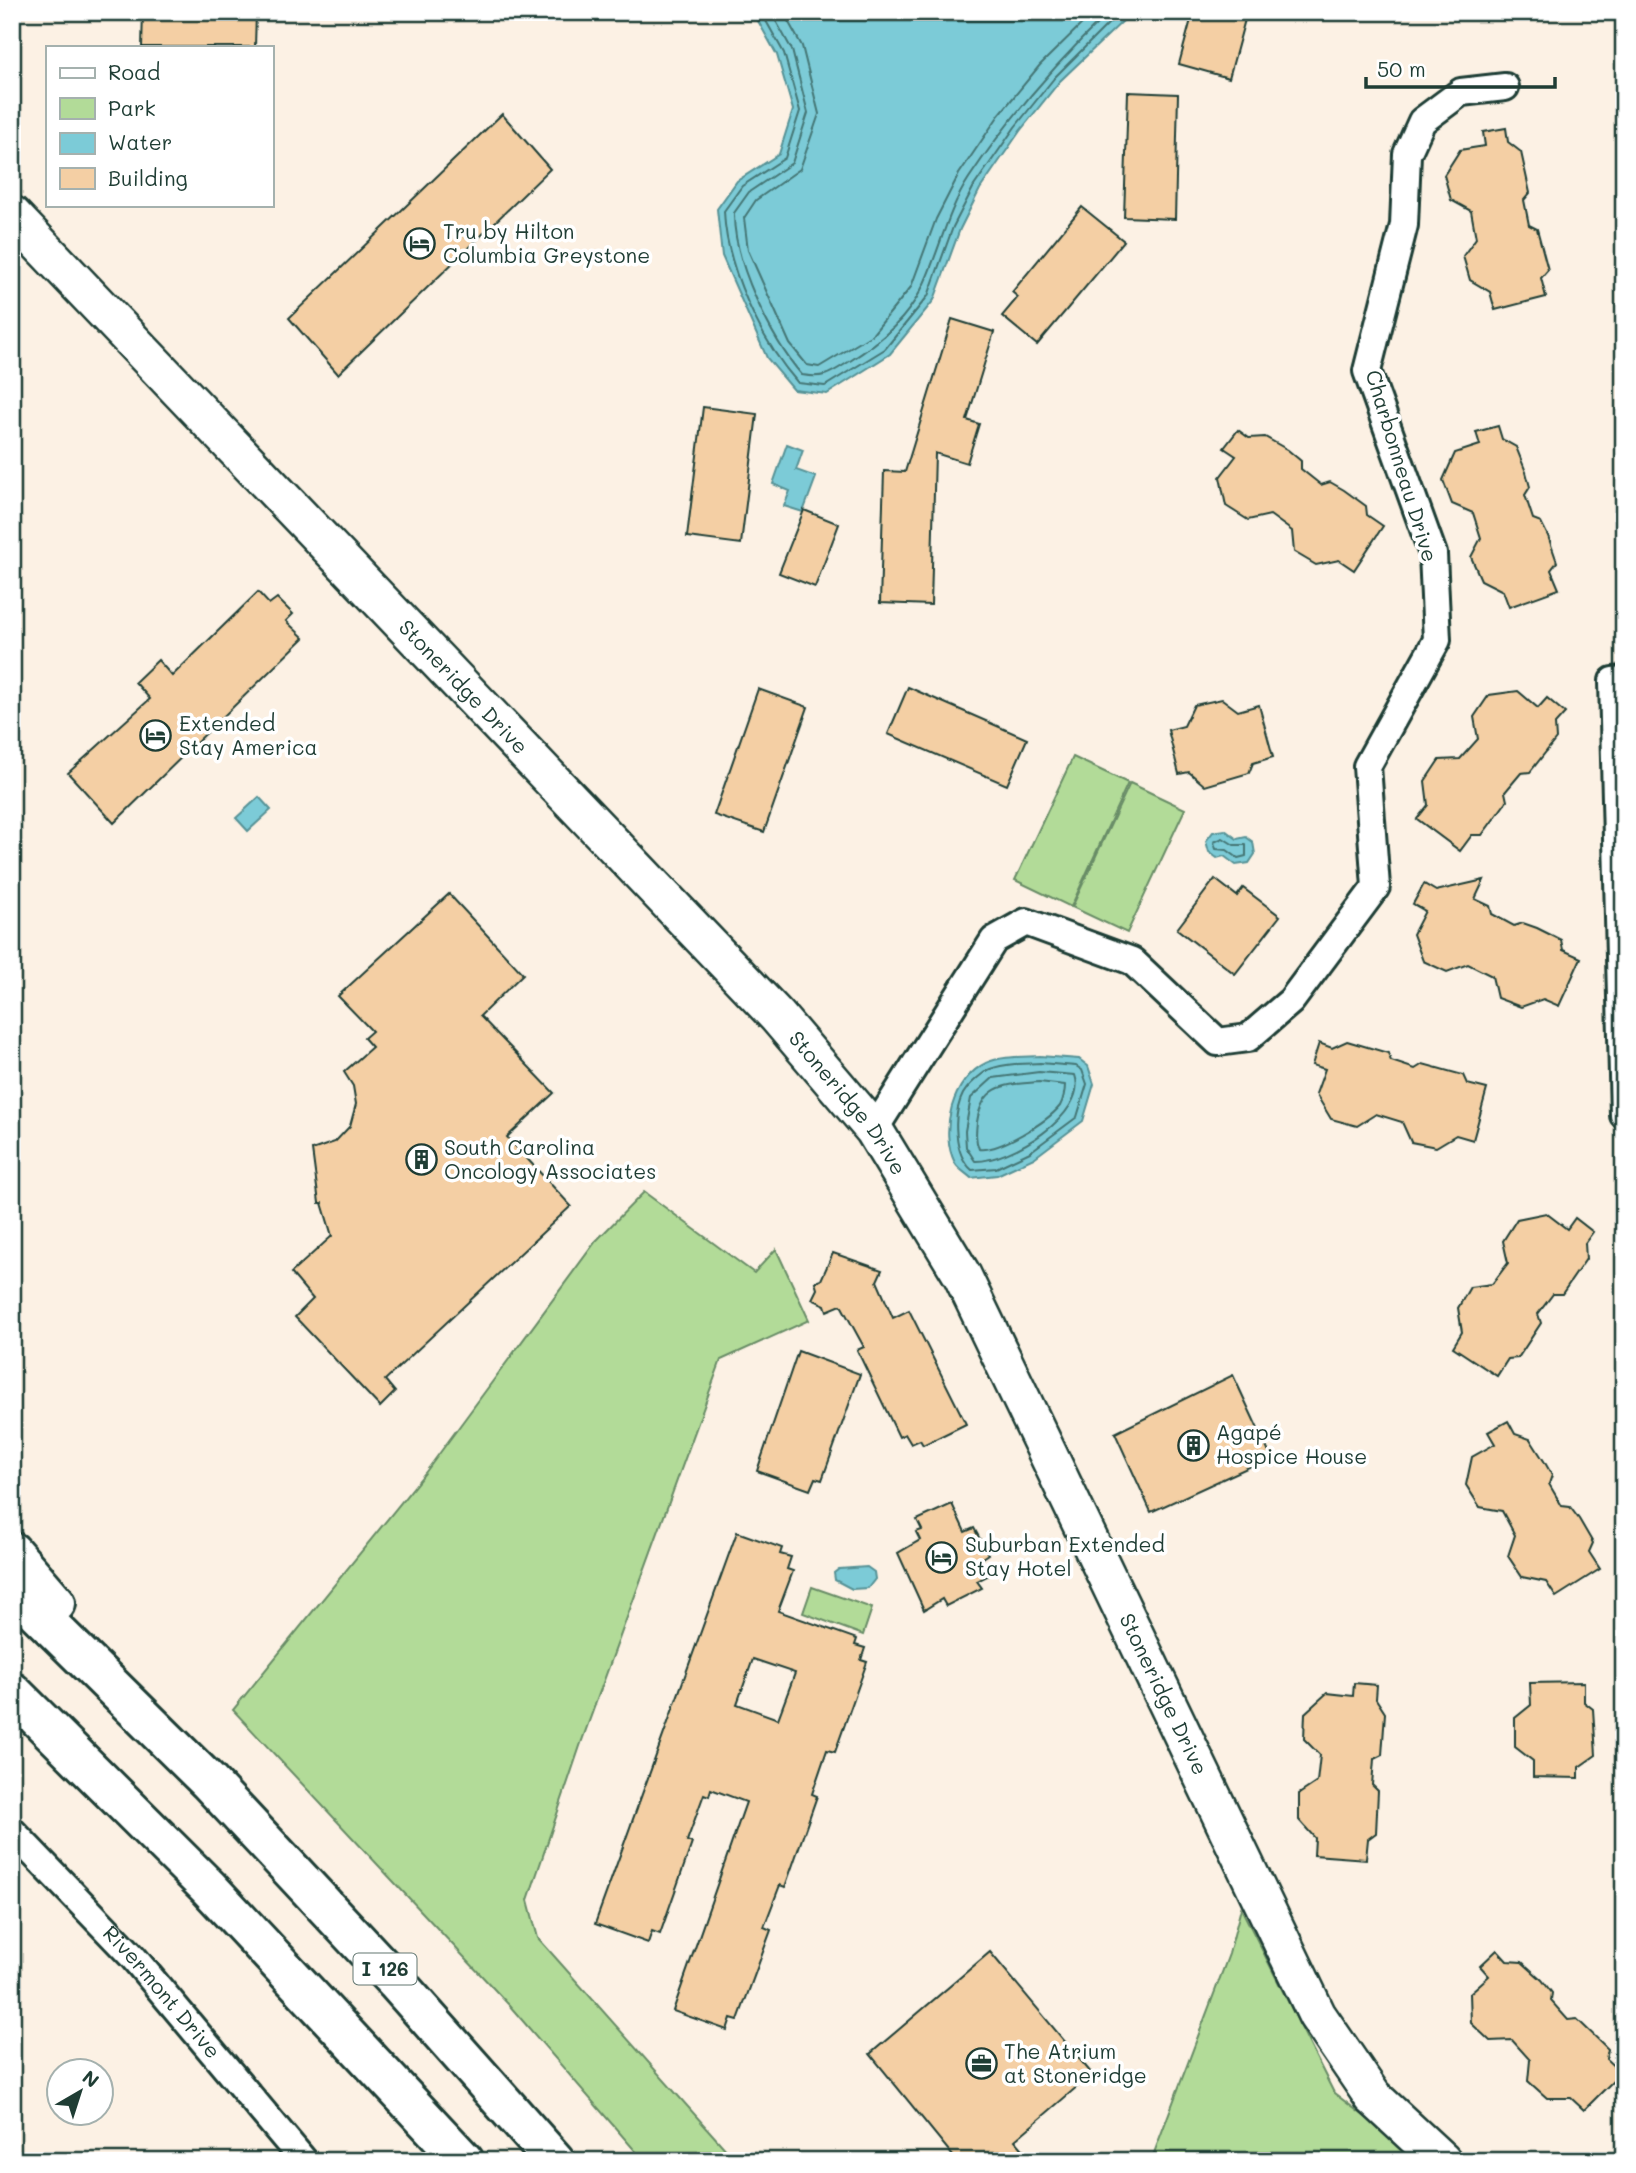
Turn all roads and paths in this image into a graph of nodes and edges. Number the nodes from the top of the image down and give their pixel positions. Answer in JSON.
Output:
{"nodes":[{"id":1,"x":1505,"y":87,"type":"dead end"},
{"id":2,"x":12,"y":215,"type":"edge"},
{"id":3,"x":1618,"y":680,"type":"edge"},
{"id":4,"x":1624,"y":1115,"type":"edge"},
{"id":5,"x":874,"y":1130,"type":"junction"},
{"id":6,"x":12,"y":1552,"type":"edge"},
{"id":7,"x":12,"y":1588,"type":"edge"},
{"id":8,"x":12,"y":1692,"type":"edge"},
{"id":9,"x":12,"y":1730,"type":"edge"},
{"id":10,"x":209,"y":1783,"type":"junction"},
{"id":11,"x":12,"y":1831,"type":"edge"},
{"id":12,"x":208,"y":1887,"type":"junction"},
{"id":13,"x":304,"y":2161,"type":"edge"},
{"id":14,"x":464,"y":2161,"type":"edge"},
{"id":15,"x":555,"y":2161,"type":"edge"},
{"id":16,"x":1442,"y":2161,"type":"edge"}],
"edges":[{"from":1,"to":5,"type":"street","name":"Charbonneau Drive"},
{"from":2,"to":5,"type":"street","name":"Stoneridge Drive"},
{"from":3,"to":4,"type":"street"},
{"from":5,"to":16,"type":"street","name":"Stoneridge Drive"},
{"from":6,"to":10,"type":"highway"},
{"from":7,"to":10,"type":"highway","number":"I 126"},
{"from":8,"to":12,"type":"highway"},
{"from":9,"to":12,"type":"highway"},
{"from":10,"to":15,"type":"highway","number":"I 126"},
{"from":11,"to":13,"type":"street","name":"Rivermont Drive"},
{"from":12,"to":14,"type":"highway"}]}
